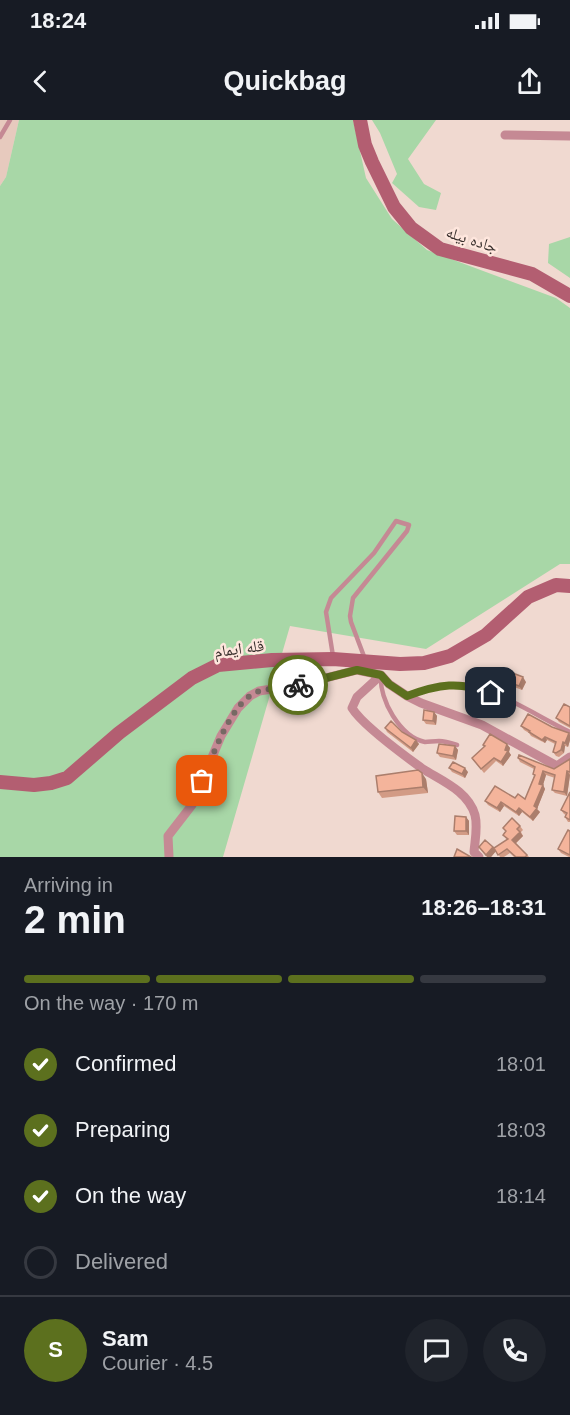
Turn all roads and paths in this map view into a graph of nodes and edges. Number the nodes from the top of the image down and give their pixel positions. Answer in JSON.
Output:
{"nodes":[{"id":1,"x":10,"y":120,"type":"edge"},
{"id":2,"x":360,"y":120,"type":"edge"},
{"id":3,"x":506,"y":135,"type":"dead end"},
{"id":4,"x":570,"y":136,"type":"edge"},
{"id":5,"x":0,"y":137,"type":"edge"},
{"id":6,"x":570,"y":296,"type":"edge"},
{"id":7,"x":570,"y":586,"type":"edge"},
{"id":8,"x":333,"y":659,"type":"junction"},
{"id":9,"x":366,"y":661,"type":"junction"},
{"id":10,"x":381,"y":675,"type":"junction"},
{"id":11,"x":407,"y":696,"type":"junction"},
{"id":12,"x":570,"y":732,"type":"edge"},
{"id":13,"x":457,"y":745,"type":"edge"},
{"id":14,"x":570,"y":757,"type":"edge"},
{"id":15,"x":0,"y":782,"type":"edge"},
{"id":16,"x":169,"y":857,"type":"edge"},
{"id":17,"x":478,"y":857,"type":"edge"}],
"edges":[{"from":1,"to":5,"type":"lane"},
{"from":2,"to":6,"type":"street","name":"جاده بیله"},
{"from":3,"to":4,"type":"street"},
{"from":7,"to":9,"type":"street","name":"قله ایمام"},
{"from":8,"to":9,"type":"street","name":"قله ایمام"},
{"from":8,"to":9,"type":"lane"},
{"from":8,"to":15,"type":"street","name":"قله ایمام"},
{"from":10,"to":11,"type":"street"},
{"from":10,"to":13,"type":"lane"},
{"from":10,"to":16,"type":"street"},
{"from":10,"to":17,"type":"street"},
{"from":11,"to":12,"type":"lane"},
{"from":11,"to":14,"type":"street"}]}
